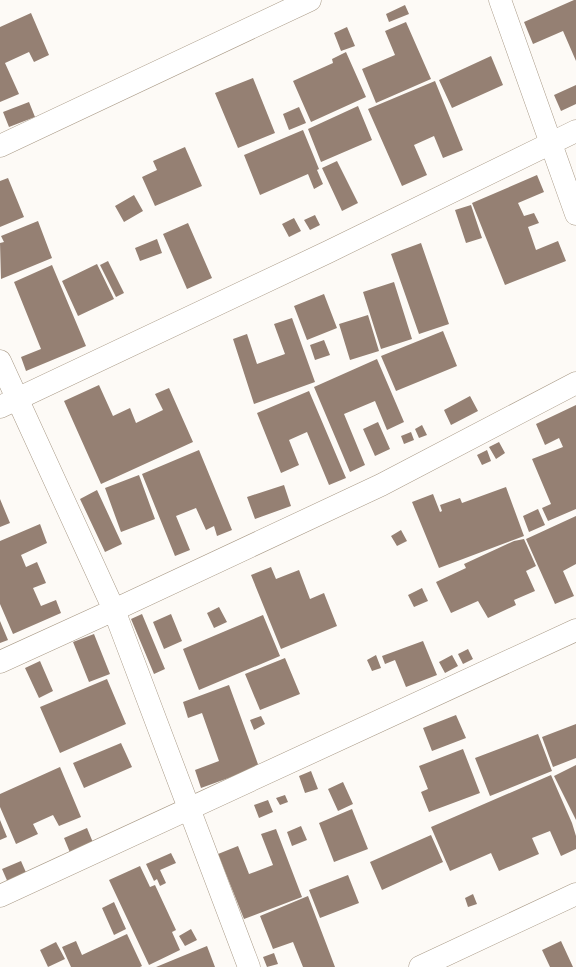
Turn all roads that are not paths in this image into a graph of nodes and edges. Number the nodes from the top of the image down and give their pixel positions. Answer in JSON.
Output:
{"nodes":[{"id":1,"x":310,"y":0,"type":"edge"},
{"id":2,"x":500,"y":0,"type":"edge"},
{"id":3,"x":576,"y":131,"type":"edge"},
{"id":4,"x":550,"y":143,"type":"junction"},
{"id":5,"x":0,"y":146,"type":"edge"},
{"id":6,"x":576,"y":214,"type":"edge"},
{"id":7,"x":0,"y":361,"type":"edge"},
{"id":8,"x":576,"y":383,"type":"edge"},
{"id":9,"x":8,"y":403,"type":"edge"},
{"id":10,"x":114,"y":610,"type":"junction"},
{"id":11,"x":576,"y":630,"type":"edge"},
{"id":12,"x":0,"y":662,"type":"edge"},
{"id":13,"x":190,"y":810,"type":"junction"},
{"id":14,"x":576,"y":894,"type":"edge"},
{"id":15,"x":0,"y":896,"type":"edge"},
{"id":16,"x":249,"y":967,"type":"edge"},
{"id":17,"x":420,"y":967,"type":"edge"}],
"edges":[{"from":1,"to":5,"type":"street"},
{"from":2,"to":4,"type":"street"},
{"from":3,"to":4,"type":"street"},
{"from":4,"to":6,"type":"street"},
{"from":4,"to":9,"type":"street"},
{"from":7,"to":9,"type":"street"},
{"from":8,"to":10,"type":"street"},
{"from":9,"to":10,"type":"street"},
{"from":10,"to":12,"type":"street"},
{"from":10,"to":13,"type":"street"},
{"from":11,"to":13,"type":"street"},
{"from":13,"to":15,"type":"street"},
{"from":13,"to":16,"type":"street"},
{"from":14,"to":17,"type":"street"}]}
